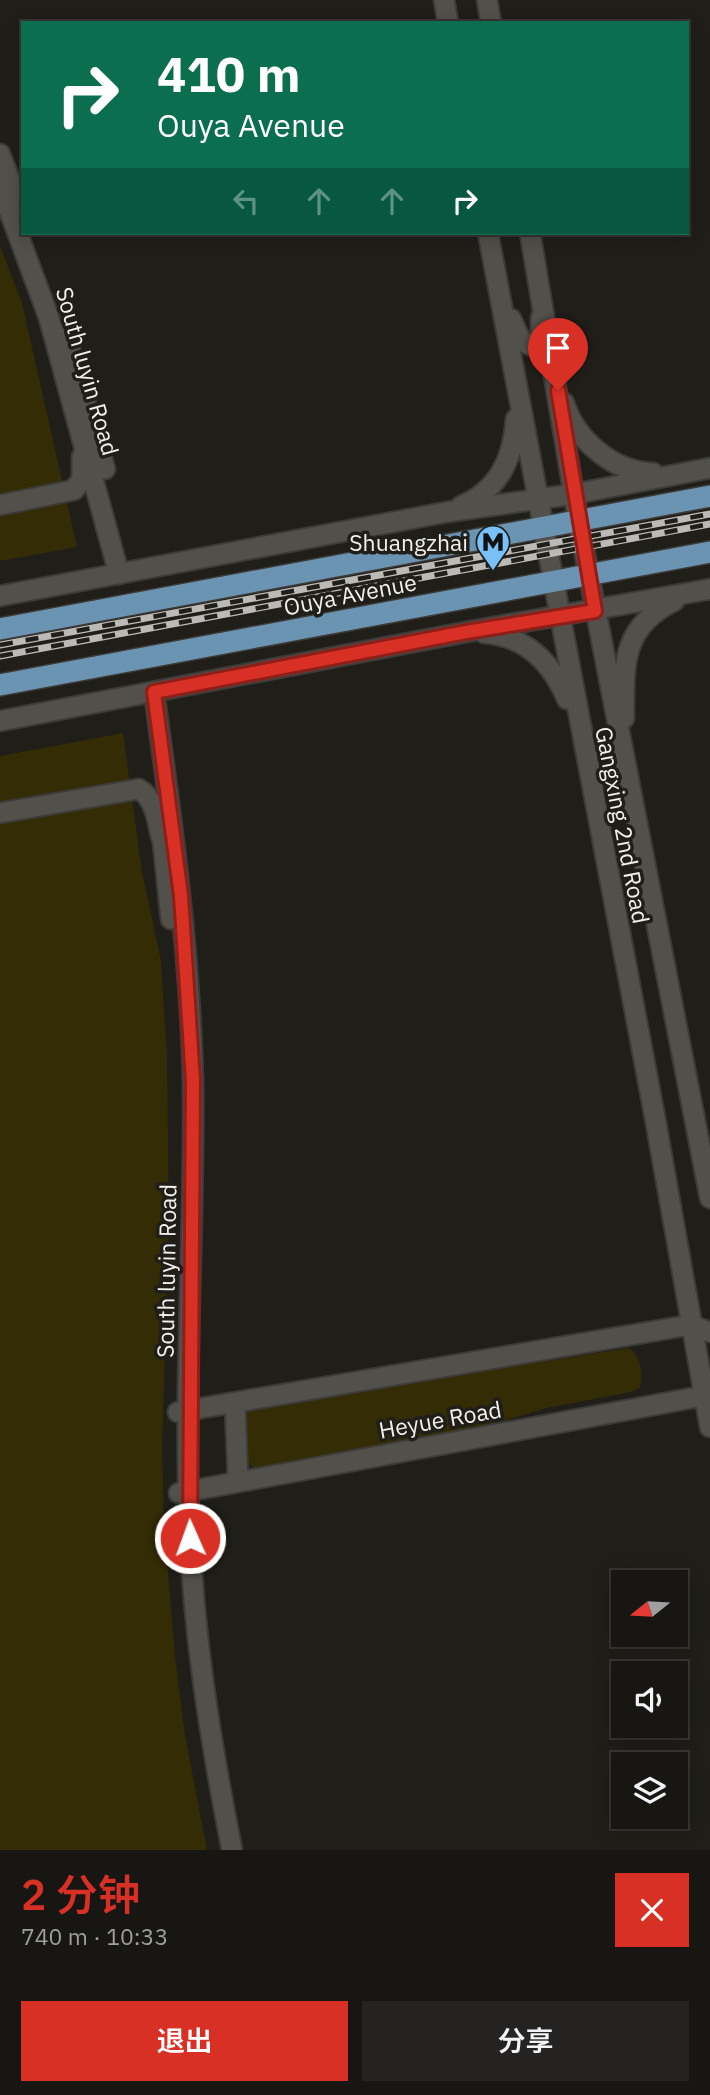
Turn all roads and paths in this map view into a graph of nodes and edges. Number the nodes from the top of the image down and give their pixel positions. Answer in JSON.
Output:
{"nodes":[{"id":1,"x":444,"y":0,"type":"edge"},
{"id":2,"x":487,"y":0,"type":"edge"},
{"id":3,"x":448,"y":21,"type":"edge"},
{"id":4,"x":491,"y":21,"type":"edge"},
{"id":5,"x":0,"y":153,"type":"edge"},
{"id":6,"x":0,"y":186,"type":"edge"},
{"id":7,"x":21,"y":208,"type":"edge"},
{"id":8,"x":31,"y":235,"type":"edge"},
{"id":9,"x":488,"y":235,"type":"edge"},
{"id":10,"x":530,"y":235,"type":"edge"},
{"id":11,"x":492,"y":254,"type":"junction"},
{"id":12,"x":535,"y":260,"type":"junction"},
{"id":13,"x":554,"y":366,"type":"junction"},
{"id":14,"x":514,"y":373,"type":"junction"},
{"id":15,"x":70,"y":405,"type":"junction"},
{"id":16,"x":710,"y":468,"type":"edge"},
{"id":17,"x":686,"y":472,"type":"junction"},
{"id":18,"x":574,"y":494,"type":"junction"},
{"id":19,"x":710,"y":496,"type":"edge"},
{"id":20,"x":538,"y":499,"type":"junction"},
{"id":21,"x":0,"y":505,"type":"edge"},
{"id":22,"x":447,"y":512,"type":"junction"},
{"id":23,"x":578,"y":519,"type":"junction"},
{"id":24,"x":543,"y":526,"type":"junction"},
{"id":25,"x":710,"y":552,"type":"edge"},
{"id":26,"x":125,"y":573,"type":"junction"},
{"id":27,"x":589,"y":576,"type":"junction"},
{"id":28,"x":553,"y":583,"type":"junction"},
{"id":29,"x":706,"y":590,"type":"edge"},
{"id":30,"x":0,"y":596,"type":"edge"},
{"id":31,"x":595,"y":611,"type":"junction"},
{"id":32,"x":559,"y":617,"type":"junction"},
{"id":33,"x":0,"y":629,"type":"edge"},
{"id":34,"x":466,"y":632,"type":"junction"},
{"id":35,"x":0,"y":685,"type":"edge"},
{"id":36,"x":149,"y":693,"type":"junction"},
{"id":37,"x":0,"y":721,"type":"edge"},
{"id":38,"x":580,"y":731,"type":"junction"},
{"id":39,"x":624,"y":761,"type":"junction"},
{"id":40,"x":594,"y":799,"type":"junction"},
{"id":41,"x":0,"y":813,"type":"edge"},
{"id":42,"x":638,"y":830,"type":"junction"},
{"id":43,"x":162,"y":842,"type":"junction"},
{"id":44,"x":710,"y":1198,"type":"edge"},
{"id":45,"x":690,"y":1325,"type":"junction"},
{"id":46,"x":710,"y":1332,"type":"edge"},
{"id":47,"x":706,"y":1393,"type":"edge"},
{"id":48,"x":235,"y":1403,"type":"junction"},
{"id":49,"x":183,"y":1411,"type":"junction"},
{"id":50,"x":710,"y":1427,"type":"edge"},
{"id":51,"x":238,"y":1481,"type":"junction"},
{"id":52,"x":183,"y":1492,"type":"junction"},
{"id":53,"x":221,"y":1850,"type":"edge"},
{"id":54,"x":232,"y":1850,"type":"edge"}],
"edges":[{"from":1,"to":3,"type":"street"},
{"from":2,"to":4,"type":"street"},
{"from":5,"to":7,"type":"street"},
{"from":6,"to":15,"type":"street","name":"South luyin Road"},
{"from":8,"to":26,"type":"street","name":"South luyin Road"},
{"from":9,"to":11,"type":"street","name":"Gangxing 2nd Road"},
{"from":10,"to":12,"type":"street","name":"Gangxing 2nd Road"},
{"from":11,"to":12,"type":"street"},
{"from":11,"to":14,"type":"street","name":"Gangxing 2nd Road"},
{"from":12,"to":13,"type":"street","name":"Gangxing 2nd Road"},
{"from":13,"to":17,"type":"street"},
{"from":13,"to":18,"type":"street","name":"Gangxing 2nd Road"},
{"from":14,"to":20,"type":"street","name":"Gangxing 2nd Road"},
{"from":14,"to":22,"type":"street"},
{"from":15,"to":21,"type":"street"},
{"from":15,"to":26,"type":"street","name":"South luyin Road"},
{"from":16,"to":17,"type":"street"},
{"from":17,"to":18,"type":"street"},
{"from":18,"to":20,"type":"street"},
{"from":18,"to":23,"type":"street","name":"Gangxing 2nd Road"},
{"from":19,"to":23,"type":"main road","name":"Ouya Avenue"},
{"from":20,"to":22,"type":"street"},
{"from":20,"to":24,"type":"street","name":"Gangxing 2nd Road"},
{"from":22,"to":26,"type":"street"},
{"from":23,"to":24,"type":"main road","name":"Ouya Avenue"},
{"from":23,"to":27,"type":"street","name":"Gangxing 2nd Road"},
{"from":24,"to":28,"type":"street","name":"Gangxing 2nd Road"},
{"from":24,"to":33,"type":"main road","name":"Ouya Avenue"},
{"from":25,"to":27,"type":"main road","name":"Ouya Avenue"},
{"from":26,"to":30,"type":"street"},
{"from":27,"to":28,"type":"main road","name":"Ouya Avenue"},
{"from":27,"to":31,"type":"street","name":"Gangxing 2nd Road"},
{"from":28,"to":32,"type":"street","name":"Gangxing 2nd Road"},
{"from":28,"to":35,"type":"main road","name":"Ouya Avenue"},
{"from":29,"to":31,"type":"street"},
{"from":29,"to":39,"type":"street"},
{"from":31,"to":32,"type":"street"},
{"from":31,"to":39,"type":"street","name":"Gangxing 2nd Road"},
{"from":32,"to":34,"type":"street"},
{"from":32,"to":38,"type":"street","name":"Gangxing 2nd Road"},
{"from":34,"to":36,"type":"street"},
{"from":34,"to":38,"type":"street"},
{"from":36,"to":37,"type":"street"},
{"from":36,"to":43,"type":"street","name":"South luyin Road"},
{"from":36,"to":49,"type":"street","name":"South luyin Road"},
{"from":38,"to":40,"type":"street","name":"Gangxing 2nd Road"},
{"from":39,"to":42,"type":"street","name":"Gangxing 2nd Road"},
{"from":40,"to":42,"type":"street"},
{"from":40,"to":45,"type":"street","name":"Gangxing 2nd Road"},
{"from":41,"to":43,"type":"street"},
{"from":42,"to":44,"type":"street","name":"Gangxing 2nd Road"},
{"from":43,"to":49,"type":"street","name":"South luyin Road"},
{"from":45,"to":46,"type":"street"},
{"from":45,"to":47,"type":"street","name":"Gangxing 2nd Road"},
{"from":45,"to":48,"type":"street"},
{"from":47,"to":50,"type":"street","name":"Gangxing 2nd Road"},
{"from":47,"to":51,"type":"street","name":"Heyue Road"},
{"from":48,"to":49,"type":"street"},
{"from":48,"to":51,"type":"street"},
{"from":49,"to":52,"type":"street","name":"South luyin Road"},
{"from":51,"to":52,"type":"street","name":"Heyue Road"},
{"from":52,"to":53,"type":"street","name":"South luyin Road"},
{"from":52,"to":54,"type":"street","name":"South luyin Road"}]}
